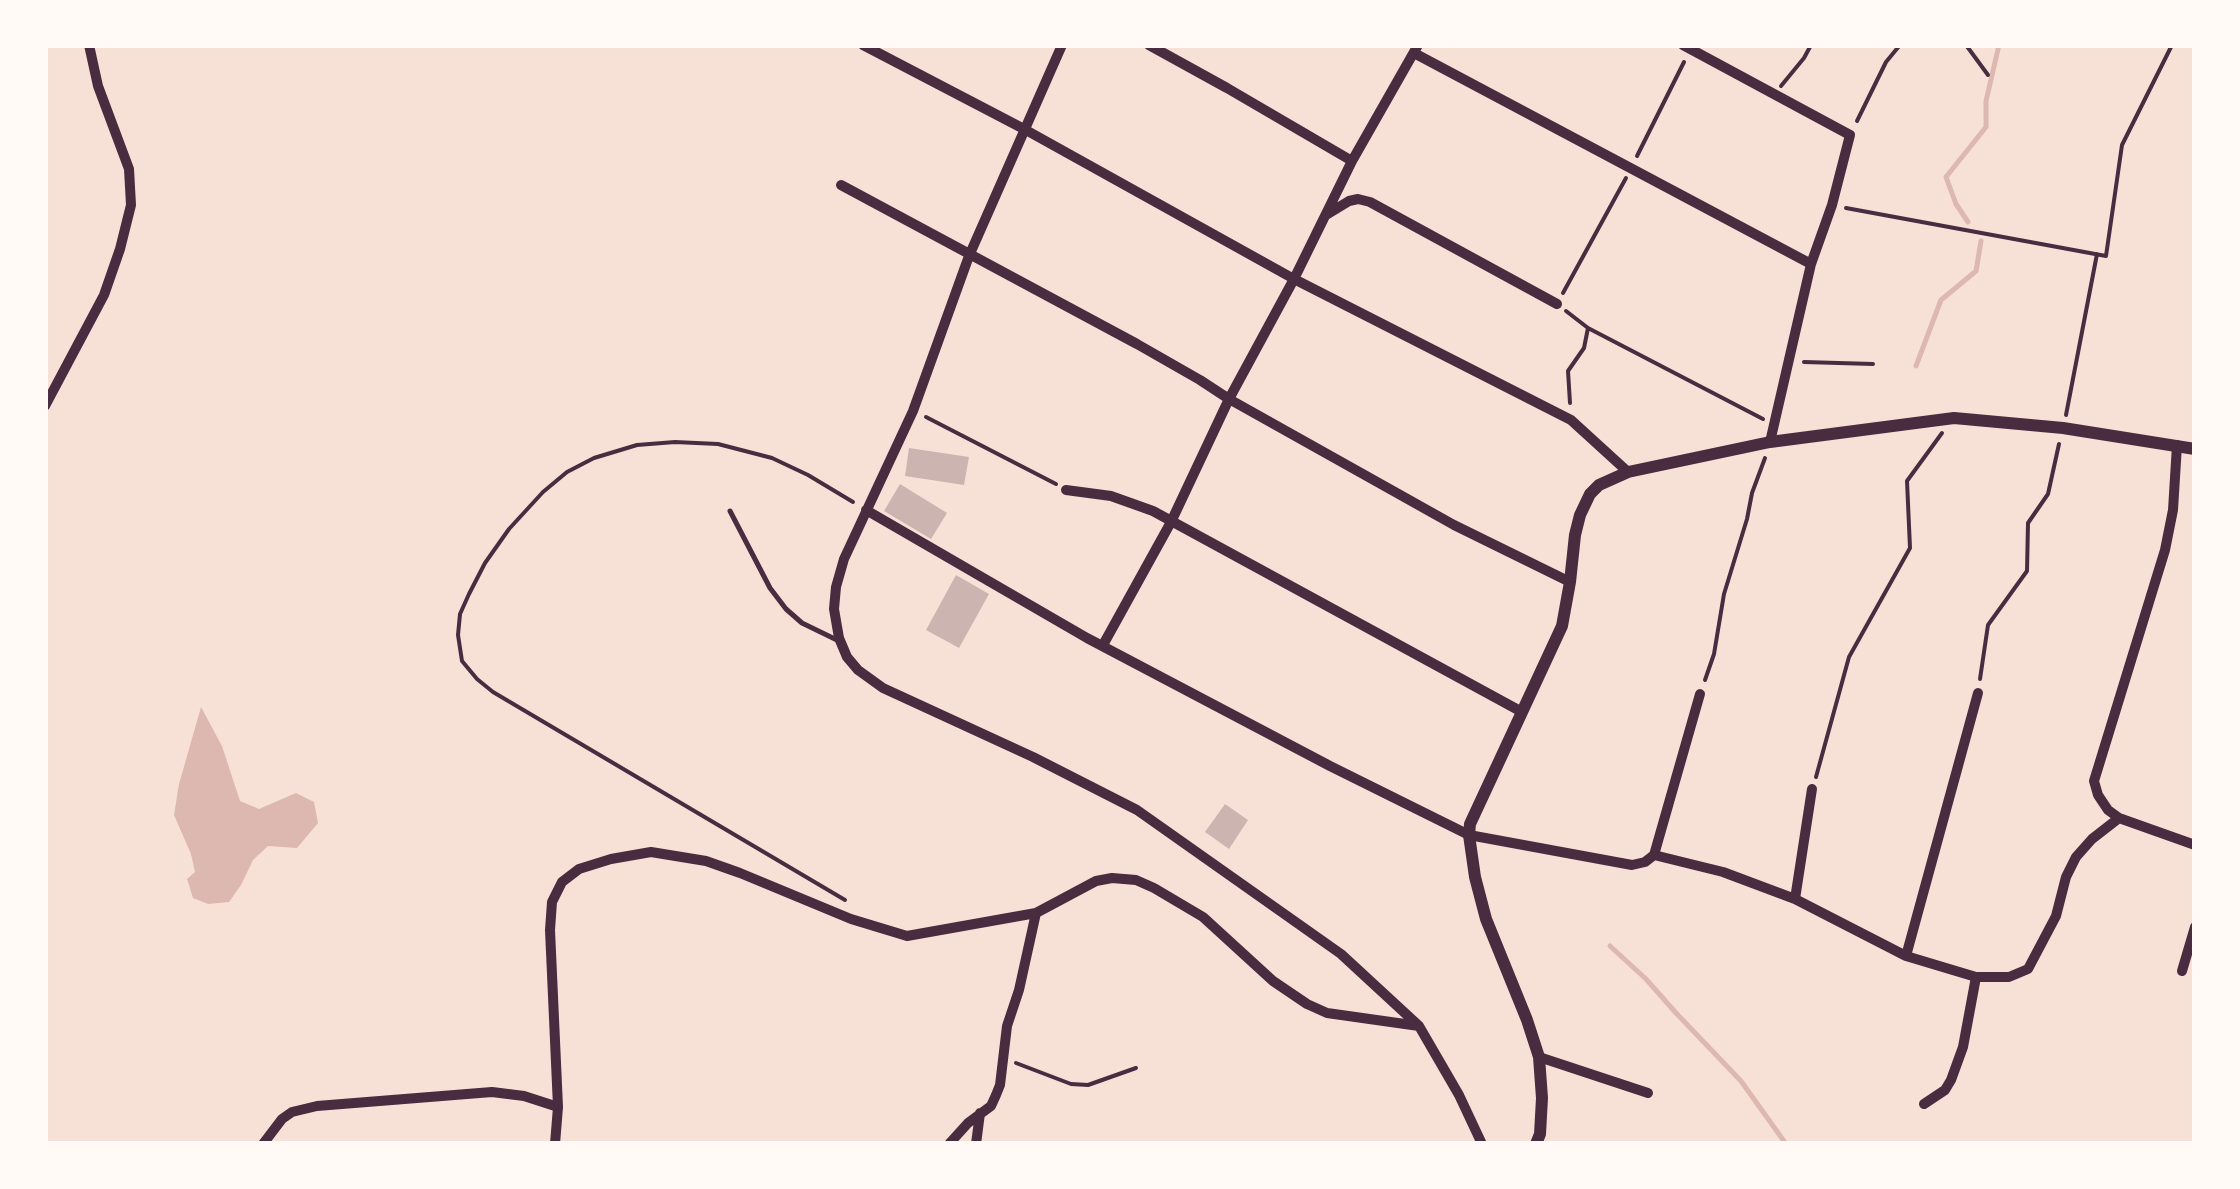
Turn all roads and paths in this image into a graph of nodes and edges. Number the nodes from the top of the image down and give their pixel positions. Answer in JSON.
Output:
{"nodes":[{"id":1,"x":89,"y":45,"type":"edge"},
{"id":2,"x":863,"y":45,"type":"edge"},
{"id":3,"x":1062,"y":45,"type":"edge"},
{"id":4,"x":1149,"y":45,"type":"edge"},
{"id":5,"x":1684,"y":45,"type":"edge"},
{"id":6,"x":1811,"y":45,"type":"edge"},
{"id":7,"x":1900,"y":45,"type":"edge"},
{"id":8,"x":1966,"y":45,"type":"edge"},
{"id":9,"x":2172,"y":45,"type":"edge"},
{"id":10,"x":1416,"y":49,"type":"edge"},
{"id":11,"x":1988,"y":75,"type":"dead end"},
{"id":12,"x":1776,"y":94,"type":"junction"},
{"id":13,"x":1024,"y":129,"type":"junction"},
{"id":14,"x":1850,"y":135,"type":"junction"},
{"id":15,"x":1352,"y":161,"type":"junction"},
{"id":16,"x":841,"y":185,"type":"dead end"},
{"id":17,"x":1832,"y":206,"type":"junction"},
{"id":18,"x":1325,"y":216,"type":"junction"},
{"id":19,"x":2098,"y":254,"type":"junction"},
{"id":20,"x":969,"y":256,"type":"junction"},
{"id":21,"x":1811,"y":264,"type":"junction"},
{"id":22,"x":1294,"y":279,"type":"junction"},
{"id":23,"x":1557,"y":304,"type":"joint"},
{"id":24,"x":1588,"y":328,"type":"junction"},
{"id":25,"x":1789,"y":361,"type":"junction"},
{"id":26,"x":1873,"y":364,"type":"dead end"},
{"id":27,"x":1229,"y":399,"type":"junction"},
{"id":28,"x":45,"y":406,"type":"edge"},
{"id":29,"x":913,"y":411,"type":"junction"},
{"id":30,"x":1954,"y":418,"type":"junction"},
{"id":31,"x":1571,"y":420,"type":"junction"},
{"id":32,"x":1774,"y":425,"type":"junction"},
{"id":33,"x":2063,"y":428,"type":"junction"},
{"id":34,"x":1770,"y":442,"type":"junction"},
{"id":35,"x":2177,"y":446,"type":"junction"},
{"id":36,"x":2195,"y":449,"type":"edge"},
{"id":37,"x":1628,"y":472,"type":"junction"},
{"id":38,"x":1066,"y":490,"type":"joint"},
{"id":39,"x":866,"y":510,"type":"junction"},
{"id":40,"x":730,"y":511,"type":"dead end"},
{"id":41,"x":1171,"y":522,"type":"junction"},
{"id":42,"x":1570,"y":582,"type":"junction"},
{"id":43,"x":841,"y":643,"type":"junction"},
{"id":44,"x":1103,"y":645,"type":"junction"},
{"id":45,"x":1978,"y":693,"type":"joint"},
{"id":46,"x":1700,"y":694,"type":"joint"},
{"id":47,"x":1522,"y":712,"type":"junction"},
{"id":48,"x":1812,"y":789,"type":"joint"},
{"id":49,"x":2120,"y":818,"type":"junction"},
{"id":50,"x":1469,"y":835,"type":"junction"},
{"id":51,"x":2195,"y":845,"type":"edge"},
{"id":52,"x":1654,"y":855,"type":"junction"},
{"id":53,"x":1794,"y":899,"type":"junction"},
{"id":54,"x":857,"y":906,"type":"dead end"},
{"id":55,"x":1036,"y":912,"type":"junction"},
{"id":56,"x":2195,"y":927,"type":"edge"},
{"id":57,"x":1906,"y":956,"type":"junction"},
{"id":58,"x":2182,"y":971,"type":"dead end"},
{"id":59,"x":1976,"y":977,"type":"junction"},
{"id":60,"x":1419,"y":1026,"type":"junction"},
{"id":61,"x":1540,"y":1056,"type":"junction"},
{"id":62,"x":1002,"y":1057,"type":"junction"},
{"id":63,"x":1136,"y":1068,"type":"dead end"},
{"id":64,"x":1648,"y":1093,"type":"dead end"},
{"id":65,"x":1924,"y":1104,"type":"dead end"},
{"id":66,"x":558,"y":1107,"type":"junction"},
{"id":67,"x":980,"y":1113,"type":"junction"},
{"id":68,"x":263,"y":1144,"type":"edge"},
{"id":69,"x":555,"y":1144,"type":"edge"},
{"id":70,"x":949,"y":1144,"type":"edge"},
{"id":71,"x":976,"y":1144,"type":"edge"},
{"id":72,"x":1482,"y":1144,"type":"edge"},
{"id":73,"x":1536,"y":1144,"type":"edge"}],
"edges":[{"from":1,"to":28,"type":"street"},
{"from":2,"to":13,"type":"street"},
{"from":3,"to":13,"type":"street"},
{"from":4,"to":15,"type":"street"},
{"from":5,"to":12,"type":"street"},
{"from":6,"to":12,"type":"path"},
{"from":7,"to":14,"type":"path"},
{"from":8,"to":11,"type":"path"},
{"from":9,"to":19,"type":"path"},
{"from":10,"to":15,"type":"street"},
{"from":10,"to":21,"type":"street"},
{"from":12,"to":14,"type":"street"},
{"from":13,"to":20,"type":"street"},
{"from":13,"to":22,"type":"street"},
{"from":14,"to":17,"type":"street"},
{"from":15,"to":18,"type":"street"},
{"from":16,"to":20,"type":"street"},
{"from":17,"to":19,"type":"path"},
{"from":17,"to":21,"type":"street"},
{"from":18,"to":22,"type":"street"},
{"from":18,"to":23,"type":"street"},
{"from":19,"to":33,"type":"path"},
{"from":20,"to":27,"type":"street"},
{"from":20,"to":29,"type":"street"},
{"from":21,"to":25,"type":"street"},
{"from":22,"to":27,"type":"street"},
{"from":22,"to":31,"type":"street"},
{"from":23,"to":24,"type":"path"},
{"from":24,"to":31,"type":"path"},
{"from":24,"to":32,"type":"path"},
{"from":25,"to":26,"type":"path"},
{"from":25,"to":32,"type":"street"},
{"from":27,"to":41,"type":"street"},
{"from":27,"to":42,"type":"street"},
{"from":29,"to":38,"type":"path"},
{"from":29,"to":39,"type":"street"},
{"from":30,"to":33,"type":"street"},
{"from":30,"to":34,"type":"street"},
{"from":30,"to":48,"type":"path"},
{"from":31,"to":37,"type":"street"},
{"from":32,"to":34,"type":"street"},
{"from":33,"to":35,"type":"street"},
{"from":33,"to":45,"type":"path"},
{"from":34,"to":37,"type":"street"},
{"from":34,"to":46,"type":"path"},
{"from":35,"to":36,"type":"street"},
{"from":35,"to":49,"type":"street"},
{"from":37,"to":42,"type":"street"},
{"from":38,"to":41,"type":"street"},
{"from":39,"to":43,"type":"street"},
{"from":39,"to":44,"type":"street"},
{"from":39,"to":54,"type":"path"},
{"from":40,"to":43,"type":"lane"},
{"from":41,"to":44,"type":"street"},
{"from":41,"to":47,"type":"street"},
{"from":42,"to":47,"type":"street"},
{"from":43,"to":60,"type":"street"},
{"from":44,"to":50,"type":"street"},
{"from":45,"to":57,"type":"street"},
{"from":46,"to":52,"type":"street"},
{"from":47,"to":50,"type":"street"},
{"from":48,"to":53,"type":"street"},
{"from":49,"to":51,"type":"street"},
{"from":49,"to":59,"type":"street"},
{"from":50,"to":52,"type":"street"},
{"from":50,"to":61,"type":"street"},
{"from":52,"to":53,"type":"street"},
{"from":53,"to":57,"type":"street"},
{"from":55,"to":60,"type":"street"},
{"from":55,"to":62,"type":"street"},
{"from":55,"to":66,"type":"street"},
{"from":56,"to":58,"type":"street"},
{"from":57,"to":59,"type":"street"},
{"from":59,"to":65,"type":"street"},
{"from":60,"to":72,"type":"street"},
{"from":61,"to":64,"type":"street"},
{"from":61,"to":73,"type":"street"},
{"from":62,"to":63,"type":"path"},
{"from":62,"to":67,"type":"street"},
{"from":66,"to":68,"type":"street"},
{"from":66,"to":69,"type":"street"},
{"from":67,"to":70,"type":"street"},
{"from":67,"to":71,"type":"street"}]}
